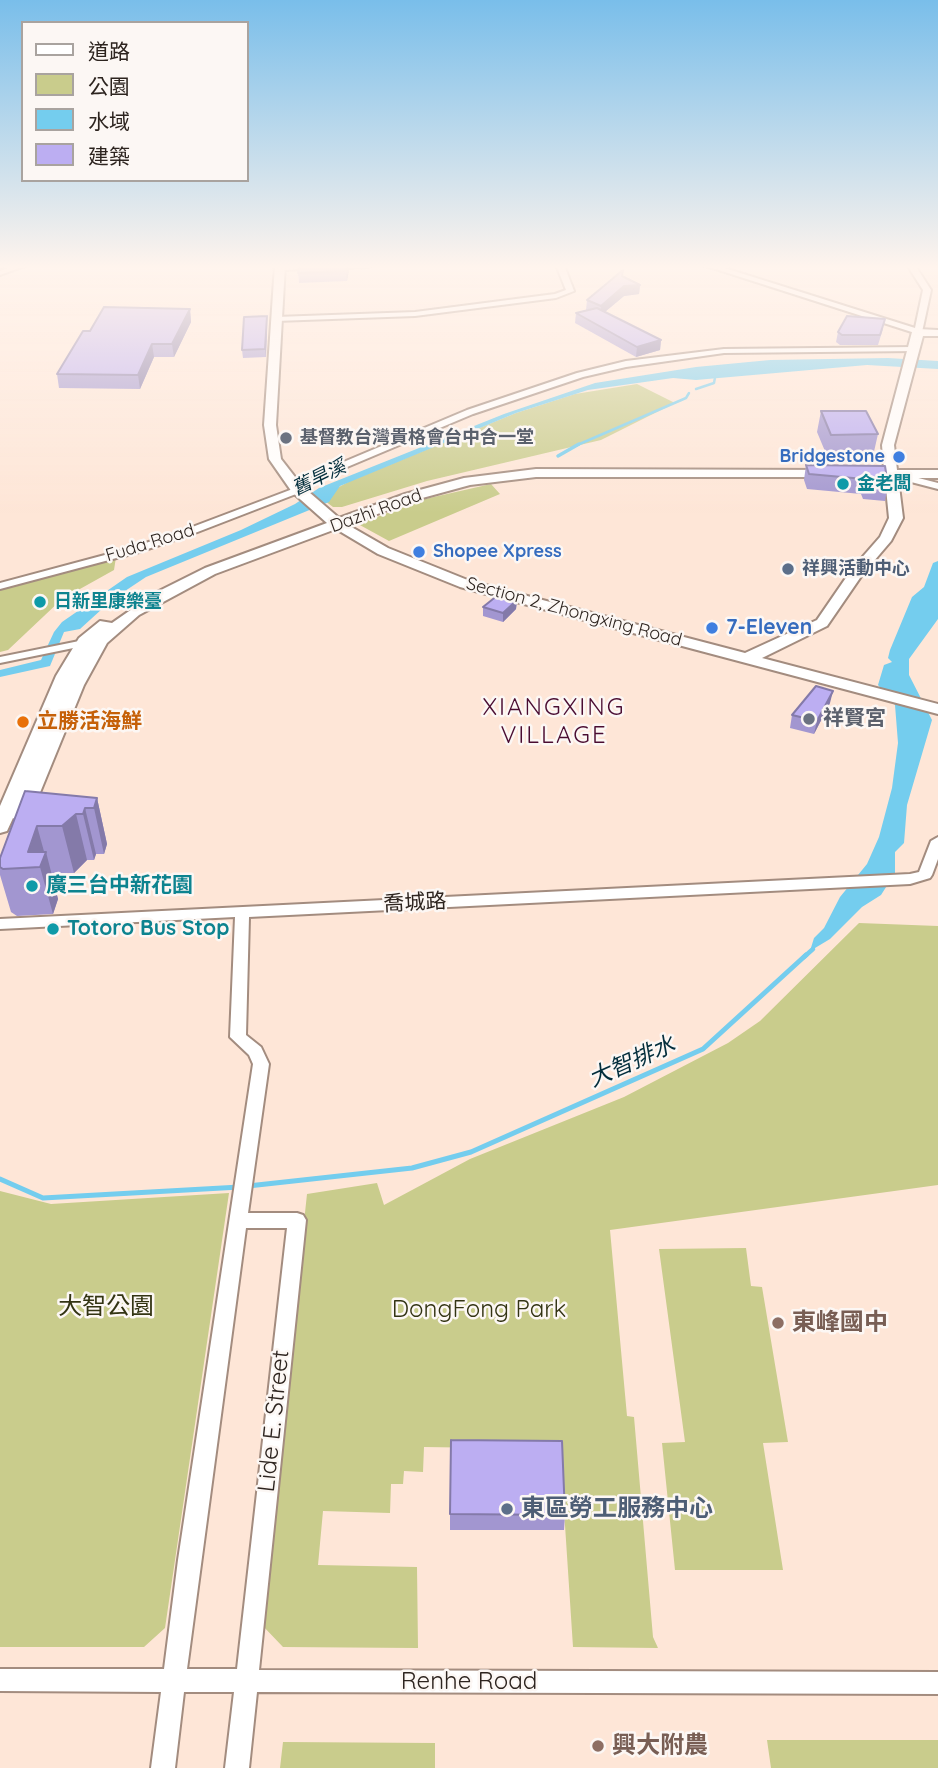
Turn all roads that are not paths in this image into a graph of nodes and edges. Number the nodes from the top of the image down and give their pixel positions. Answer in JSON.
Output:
{"nodes":[{"id":1,"x":274,"y":348,"type":"edge"},
{"id":2,"x":913,"y":349,"type":"joint"},
{"id":3,"x":938,"y":466,"type":"edge"},
{"id":4,"x":890,"y":470,"type":"junction"},
{"id":5,"x":938,"y":474,"type":"edge"},
{"id":6,"x":938,"y":486,"type":"edge"},
{"id":7,"x":301,"y":493,"type":"junction"},
{"id":8,"x":329,"y":518,"type":"junction"},
{"id":9,"x":0,"y":586,"type":"edge"},
{"id":10,"x":93,"y":641,"type":"junction"},
{"id":11,"x":780,"y":641,"type":"junction"},
{"id":12,"x":748,"y":658,"type":"junction"},
{"id":13,"x":0,"y":660,"type":"edge"},
{"id":14,"x":776,"y":666,"type":"junction"},
{"id":15,"x":938,"y":709,"type":"edge"},
{"id":16,"x":0,"y":827,"type":"edge"},
{"id":17,"x":938,"y":841,"type":"edge"},
{"id":18,"x":12,"y":844,"type":"edge"},
{"id":19,"x":242,"y":913,"type":"junction"},
{"id":20,"x":0,"y":924,"type":"edge"},
{"id":21,"x":240,"y":1212,"type":"junction"},
{"id":22,"x":0,"y":1679,"type":"edge"},
{"id":23,"x":248,"y":1681,"type":"junction"},
{"id":24,"x":175,"y":1682,"type":"junction"},
{"id":25,"x":938,"y":1683,"type":"edge"},
{"id":26,"x":163,"y":1768,"type":"edge"},
{"id":27,"x":237,"y":1768,"type":"edge"}],
"edges":[{"from":1,"to":7,"type":"street"},
{"from":2,"to":4,"type":"street"},
{"from":2,"to":7,"type":"street","name":"Fuda Road"},
{"from":3,"to":4,"type":"street","name":"Dazhi Road"},
{"from":4,"to":5,"type":"street","name":"Dazhi Road"},
{"from":4,"to":6,"type":"street"},
{"from":4,"to":8,"type":"street","name":"Dazhi Road"},
{"from":4,"to":8,"type":"street","name":"Dazhi Road"},
{"from":4,"to":11,"type":"street"},
{"from":7,"to":8,"type":"street","name":"Section 2, Zhongxing Road"},
{"from":7,"to":9,"type":"street","name":"Fuda Road"},
{"from":8,"to":10,"type":"street","name":"Dazhi Road"},
{"from":8,"to":12,"type":"street","name":"Section 2, Zhongxing Road"},
{"from":10,"to":13,"type":"street"},
{"from":10,"to":16,"type":"street","name":"Dazhi Road"},
{"from":10,"to":18,"type":"street","name":"Dazhi Road"},
{"from":11,"to":12,"type":"street"},
{"from":11,"to":14,"type":"street"},
{"from":12,"to":14,"type":"street","name":"Section 2, Zhongxing Road"},
{"from":14,"to":15,"type":"street","name":"Section 2, Zhongxing Road"},
{"from":17,"to":19,"type":"street","name":"喬城路"},
{"from":19,"to":20,"type":"street","name":"喬城路"},
{"from":19,"to":21,"type":"street"},
{"from":21,"to":23,"type":"street","name":"Lide E. Street"},
{"from":21,"to":24,"type":"street"},
{"from":22,"to":24,"type":"street","name":"Renhe Road"},
{"from":23,"to":24,"type":"street","name":"Renhe Road"},
{"from":23,"to":25,"type":"street","name":"Renhe Road"},
{"from":23,"to":27,"type":"street"},
{"from":24,"to":26,"type":"street"}]}
